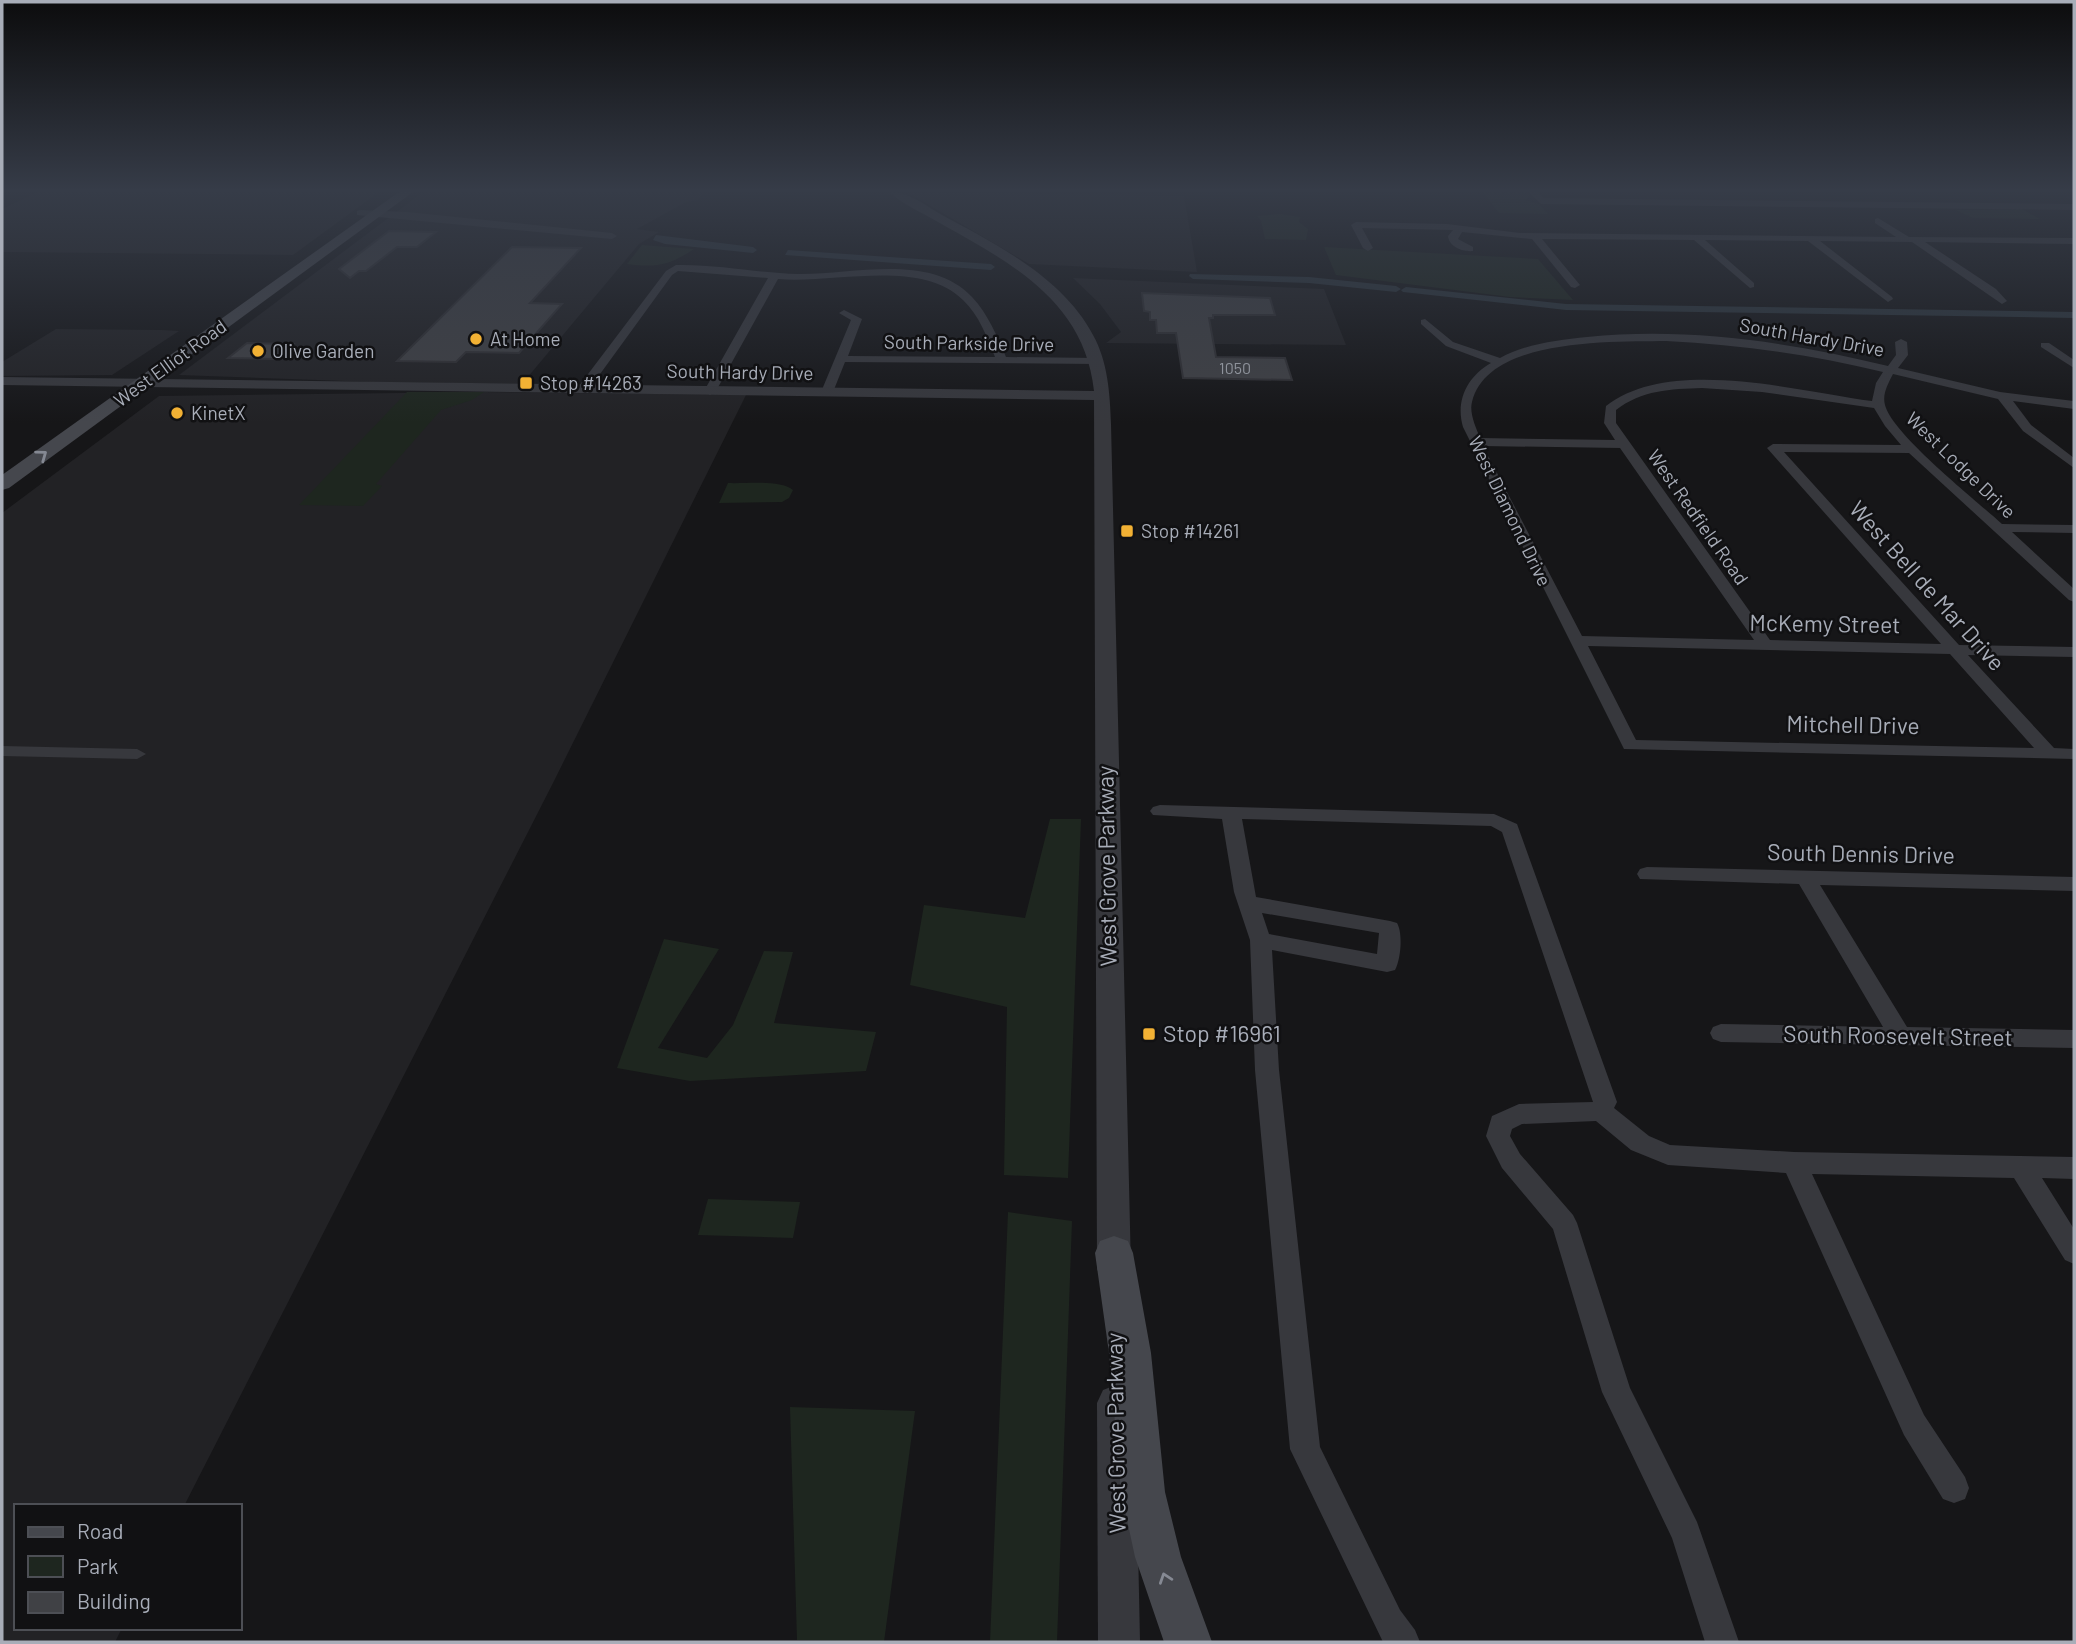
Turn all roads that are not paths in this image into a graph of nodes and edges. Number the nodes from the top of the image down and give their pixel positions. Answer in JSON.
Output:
{"nodes":[{"id":1,"x":280,"y":269,"type":"edge"},
{"id":2,"x":302,"y":269,"type":"edge"},
{"id":3,"x":675,"y":269,"type":"edge"},
{"id":4,"x":686,"y":269,"type":"edge"},
{"id":5,"x":1022,"y":269,"type":"edge"},
{"id":6,"x":1562,"y":269,"type":"edge"},
{"id":7,"x":1732,"y":269,"type":"edge"},
{"id":8,"x":1849,"y":269,"type":"edge"},
{"id":9,"x":1956,"y":269,"type":"edge"},
{"id":10,"x":775,"y":275,"type":"junction"},
{"id":11,"x":1575,"y":285,"type":"dead end"},
{"id":12,"x":1750,"y":285,"type":"dead end"},
{"id":13,"x":1888,"y":299,"type":"dead end"},
{"id":14,"x":2002,"y":301,"type":"dead end"},
{"id":15,"x":844,"y":313,"type":"dead end"},
{"id":16,"x":1425,"y":322,"type":"dead end"},
{"id":17,"x":1901,"y":342,"type":"dead end"},
{"id":18,"x":2045,"y":345,"type":"dead end"},
{"id":19,"x":840,"y":359,"type":"junction"},
{"id":20,"x":1097,"y":361,"type":"junction"},
{"id":21,"x":1002,"y":362,"type":"junction"},
{"id":22,"x":1501,"y":362,"type":"junction"},
{"id":23,"x":2074,"y":365,"type":"edge"},
{"id":24,"x":1889,"y":370,"type":"junction"},
{"id":25,"x":2,"y":382,"type":"edge"},
{"id":26,"x":118,"y":383,"type":"junction"},
{"id":27,"x":142,"y":383,"type":"junction"},
{"id":28,"x":583,"y":389,"type":"junction"},
{"id":29,"x":710,"y":391,"type":"junction"},
{"id":30,"x":827,"y":392,"type":"junction"},
{"id":31,"x":1100,"y":396,"type":"junction"},
{"id":32,"x":2002,"y":396,"type":"junction"},
{"id":33,"x":1878,"y":405,"type":"junction"},
{"id":34,"x":2074,"y":405,"type":"edge"},
{"id":35,"x":1475,"y":442,"type":"junction"},
{"id":36,"x":1623,"y":444,"type":"junction"},
{"id":37,"x":1912,"y":449,"type":"junction"},
{"id":38,"x":2,"y":464,"type":"edge"},
{"id":39,"x":2074,"y":464,"type":"edge"},
{"id":40,"x":2,"y":484,"type":"edge"},
{"id":41,"x":1998,"y":528,"type":"junction"},
{"id":42,"x":2074,"y":529,"type":"edge"},
{"id":43,"x":2074,"y":597,"type":"edge"},
{"id":44,"x":1576,"y":641,"type":"junction"},
{"id":45,"x":1766,"y":646,"type":"junction"},
{"id":46,"x":1953,"y":649,"type":"junction"},
{"id":47,"x":2074,"y":652,"type":"edge"},
{"id":48,"x":1630,"y":745,"type":"joint"},
{"id":49,"x":2,"y":751,"type":"edge"},
{"id":50,"x":137,"y":754,"type":"dead end"},
{"id":51,"x":2049,"y":754,"type":"junction"},
{"id":52,"x":2074,"y":754,"type":"edge"},
{"id":53,"x":1160,"y":811,"type":"dead end"},
{"id":54,"x":1231,"y":813,"type":"junction"},
{"id":55,"x":1647,"y":874,"type":"dead end"},
{"id":56,"x":1805,"y":877,"type":"junction"},
{"id":57,"x":2074,"y":884,"type":"edge"},
{"id":58,"x":1247,"y":903,"type":"junction"},
{"id":59,"x":1261,"y":940,"type":"junction"},
{"id":60,"x":1721,"y":1033,"type":"dead end"},
{"id":61,"x":1900,"y":1036,"type":"junction"},
{"id":62,"x":2074,"y":1039,"type":"edge"},
{"id":63,"x":1601,"y":1111,"type":"junction"},
{"id":64,"x":1794,"y":1163,"type":"junction"},
{"id":65,"x":2021,"y":1167,"type":"junction"},
{"id":66,"x":2074,"y":1168,"type":"edge"},
{"id":67,"x":2074,"y":1252,"type":"edge"},
{"id":68,"x":1114,"y":1253,"type":"junction"},
{"id":69,"x":1954,"y":1488,"type":"dead end"},
{"id":70,"x":1119,"y":1642,"type":"edge"},
{"id":71,"x":1188,"y":1642,"type":"edge"},
{"id":72,"x":1403,"y":1642,"type":"edge"},
{"id":73,"x":1723,"y":1642,"type":"edge"}],
"edges":[{"from":1,"to":26,"type":"main road","name":"West Elliot Road"},
{"from":2,"to":27,"type":"main road","name":"West Elliot Road"},
{"from":3,"to":28,"type":"street"},
{"from":4,"to":10,"type":"street"},
{"from":5,"to":20,"type":"street","name":"West Grove Parkway"},
{"from":6,"to":11,"type":"street"},
{"from":7,"to":12,"type":"street"},
{"from":8,"to":13,"type":"street"},
{"from":9,"to":14,"type":"street"},
{"from":10,"to":21,"type":"street"},
{"from":10,"to":29,"type":"street"},
{"from":15,"to":19,"type":"street"},
{"from":16,"to":22,"type":"street"},
{"from":17,"to":24,"type":"street","name":"West Lodge Drive"},
{"from":18,"to":23,"type":"street"},
{"from":19,"to":21,"type":"street","name":"South Parkside Drive"},
{"from":19,"to":30,"type":"street"},
{"from":20,"to":21,"type":"street","name":"South Parkside Drive"},
{"from":20,"to":31,"type":"street","name":"West Grove Parkway"},
{"from":22,"to":24,"type":"street","name":"South Hardy Drive"},
{"from":22,"to":35,"type":"street","name":"West Diamond Drive"},
{"from":24,"to":32,"type":"street","name":"South Hardy Drive"},
{"from":24,"to":33,"type":"street","name":"West Lodge Drive"},
{"from":25,"to":26,"type":"street","name":"South Hardy Drive"},
{"from":26,"to":27,"type":"street","name":"South Hardy Drive"},
{"from":26,"to":38,"type":"main road","name":"West Elliot Road"},
{"from":27,"to":28,"type":"street","name":"South Hardy Drive"},
{"from":40,"to":27,"type":"main road","name":"West Elliot Road","one_way":true},
{"from":28,"to":29,"type":"street","name":"South Hardy Drive"},
{"from":29,"to":30,"type":"street","name":"South Hardy Drive"},
{"from":30,"to":31,"type":"street","name":"South Hardy Drive"},
{"from":31,"to":68,"type":"street","name":"West Grove Parkway"},
{"from":32,"to":34,"type":"street","name":"South Hardy Drive"},
{"from":32,"to":39,"type":"street"},
{"from":33,"to":36,"type":"street","name":"West Redfield Road"},
{"from":33,"to":37,"type":"street","name":"West Lodge Drive"},
{"from":35,"to":36,"type":"street"},
{"from":35,"to":44,"type":"street","name":"West Diamond Drive"},
{"from":36,"to":45,"type":"street","name":"West Redfield Road"},
{"from":37,"to":41,"type":"street","name":"West Lodge Drive"},
{"from":37,"to":46,"type":"street","name":"West Bell de Mar Drive"},
{"from":41,"to":42,"type":"street"},
{"from":41,"to":43,"type":"street","name":"West Lodge Drive"},
{"from":44,"to":45,"type":"street","name":"McKemy Street"},
{"from":44,"to":48,"type":"street","name":"West Diamond Drive"},
{"from":45,"to":46,"type":"street","name":"McKemy Street"},
{"from":46,"to":47,"type":"street","name":"McKemy Street"},
{"from":46,"to":51,"type":"street","name":"West Bell de Mar Drive"},
{"from":48,"to":51,"type":"street","name":"Mitchell Drive"},
{"from":49,"to":50,"type":"street"},
{"from":51,"to":52,"type":"street","name":"Mitchell Drive"},
{"from":53,"to":54,"type":"street"},
{"from":54,"to":58,"type":"street"},
{"from":54,"to":63,"type":"street"},
{"from":55,"to":56,"type":"street","name":"South Dennis Drive"},
{"from":56,"to":57,"type":"street","name":"South Dennis Drive"},
{"from":56,"to":61,"type":"street"},
{"from":58,"to":59,"type":"street"},
{"from":58,"to":59,"type":"street"},
{"from":59,"to":72,"type":"street"},
{"from":60,"to":61,"type":"street","name":"South Roosevelt Street"},
{"from":61,"to":62,"type":"street","name":"South Roosevelt Street"},
{"from":63,"to":64,"type":"street"},
{"from":63,"to":73,"type":"street"},
{"from":64,"to":65,"type":"street"},
{"from":64,"to":69,"type":"street"},
{"from":65,"to":66,"type":"street"},
{"from":65,"to":67,"type":"street"},
{"from":68,"to":70,"type":"street","name":"West Grove Parkway"},
{"from":71,"to":68,"type":"main road","one_way":true}]}
